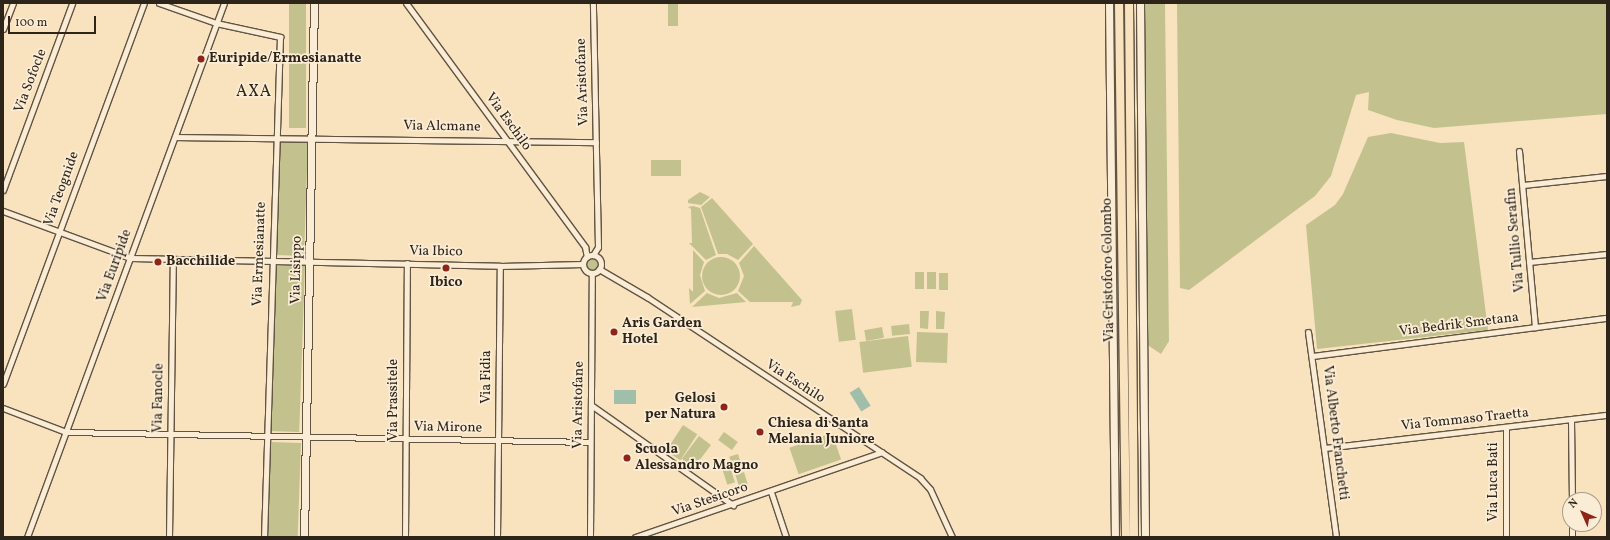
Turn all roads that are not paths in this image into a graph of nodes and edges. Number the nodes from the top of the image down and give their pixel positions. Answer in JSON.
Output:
{"nodes":[{"id":1,"x":13,"y":3,"type":"edge"},
{"id":2,"x":72,"y":3,"type":"edge"},
{"id":3,"x":144,"y":3,"type":"edge"},
{"id":4,"x":159,"y":3,"type":"edge"},
{"id":5,"x":224,"y":3,"type":"edge"},
{"id":6,"x":314,"y":3,"type":"edge"},
{"id":7,"x":406,"y":3,"type":"edge"},
{"id":8,"x":593,"y":3,"type":"edge"},
{"id":9,"x":1109,"y":3,"type":"edge"},
{"id":10,"x":1119,"y":3,"type":"edge"},
{"id":11,"x":1129,"y":3,"type":"edge"},
{"id":12,"x":1140,"y":3,"type":"edge"},
{"id":13,"x":216,"y":23,"type":"junction"},
{"id":14,"x":3,"y":29,"type":"edge"},
{"id":15,"x":175,"y":137,"type":"junction"},
{"id":16,"x":277,"y":138,"type":"junction"},
{"id":17,"x":312,"y":138,"type":"junction"},
{"id":18,"x":506,"y":140,"type":"junction"},
{"id":19,"x":596,"y":142,"type":"junction"},
{"id":20,"x":1519,"y":151,"type":"dead end"},
{"id":21,"x":1607,"y":176,"type":"edge"},
{"id":22,"x":1523,"y":185,"type":"junction"},
{"id":23,"x":3,"y":190,"type":"edge"},
{"id":24,"x":3,"y":211,"type":"edge"},
{"id":25,"x":59,"y":231,"type":"junction"},
{"id":26,"x":1607,"y":254,"type":"edge"},
{"id":27,"x":590,"y":256,"type":"junction"},
{"id":28,"x":130,"y":258,"type":"junction"},
{"id":29,"x":173,"y":259,"type":"junction"},
{"id":30,"x":271,"y":261,"type":"junction"},
{"id":31,"x":1529,"y":262,"type":"junction"},
{"id":32,"x":311,"y":263,"type":"junction"},
{"id":33,"x":407,"y":264,"type":"junction"},
{"id":34,"x":583,"y":264,"type":"junction"},
{"id":35,"x":500,"y":266,"type":"junction"},
{"id":36,"x":599,"y":269,"type":"junction"},
{"id":37,"x":592,"y":273,"type":"junction"},
{"id":38,"x":1607,"y":318,"type":"edge"},
{"id":39,"x":1535,"y":327,"type":"junction"},
{"id":40,"x":1308,"y":332,"type":"dead end"},
{"id":41,"x":1313,"y":356,"type":"junction"},
{"id":42,"x":3,"y":384,"type":"edge"},
{"id":43,"x":591,"y":405,"type":"junction"},
{"id":44,"x":3,"y":408,"type":"edge"},
{"id":45,"x":1607,"y":416,"type":"edge"},
{"id":46,"x":1571,"y":420,"type":"junction"},
{"id":47,"x":1506,"y":428,"type":"junction"},
{"id":48,"x":66,"y":432,"type":"junction"},
{"id":49,"x":171,"y":433,"type":"junction"},
{"id":50,"x":266,"y":436,"type":"junction"},
{"id":51,"x":306,"y":437,"type":"junction"},
{"id":52,"x":406,"y":439,"type":"junction"},
{"id":53,"x":499,"y":441,"type":"junction"},
{"id":54,"x":590,"y":442,"type":"junction"},
{"id":55,"x":1325,"y":448,"type":"junction"},
{"id":56,"x":882,"y":452,"type":"junction"},
{"id":57,"x":770,"y":492,"type":"junction"},
{"id":58,"x":1572,"y":492,"type":"edge"},
{"id":59,"x":733,"y":505,"type":"junction"},
{"id":60,"x":27,"y":537,"type":"edge"},
{"id":61,"x":169,"y":537,"type":"edge"},
{"id":62,"x":264,"y":537,"type":"edge"},
{"id":63,"x":304,"y":537,"type":"edge"},
{"id":64,"x":405,"y":537,"type":"edge"},
{"id":65,"x":497,"y":537,"type":"edge"},
{"id":66,"x":590,"y":537,"type":"edge"},
{"id":67,"x":635,"y":537,"type":"edge"},
{"id":68,"x":786,"y":537,"type":"edge"},
{"id":69,"x":952,"y":537,"type":"edge"},
{"id":70,"x":1115,"y":537,"type":"edge"},
{"id":71,"x":1126,"y":537,"type":"edge"},
{"id":72,"x":1134,"y":537,"type":"edge"},
{"id":73,"x":1145,"y":537,"type":"edge"},
{"id":74,"x":1336,"y":537,"type":"edge"},
{"id":75,"x":1506,"y":537,"type":"edge"}],
"edges":[{"from":1,"to":14,"type":"street"},
{"from":2,"to":23,"type":"street","name":"Via Sofocle"},
{"from":3,"to":25,"type":"street","name":"Via Teognide"},
{"from":4,"to":13,"type":"street"},
{"from":5,"to":13,"type":"street","name":"Via Euripide"},
{"from":6,"to":17,"type":"street","name":"Via Lisippo"},
{"from":7,"to":18,"type":"street","name":"Via Eschilo"},
{"from":8,"to":19,"type":"street","name":"Via Aristofane"},
{"from":9,"to":70,"type":"street","name":"Via Cristoforo Colombo"},
{"from":10,"to":71,"type":"main road","name":"Via Cristoforo Colombo"},
{"from":11,"to":72,"type":"main road","name":"Via Cristoforo Colombo"},
{"from":12,"to":73,"type":"street"},
{"from":13,"to":15,"type":"street","name":"Via Euripide"},
{"from":13,"to":16,"type":"street","name":"Via Ermesianatte"},
{"from":15,"to":16,"type":"street","name":"Via Alcmane"},
{"from":15,"to":28,"type":"street","name":"Via Euripide"},
{"from":16,"to":17,"type":"street","name":"Via Alcmane"},
{"from":16,"to":30,"type":"street","name":"Via Ermesianatte"},
{"from":17,"to":18,"type":"street","name":"Via Alcmane"},
{"from":17,"to":32,"type":"street","name":"Via Lisippo"},
{"from":18,"to":19,"type":"street","name":"Via Alcmane"},
{"from":18,"to":27,"type":"street","name":"Via Eschilo"},
{"from":19,"to":27,"type":"street","name":"Via Aristofane"},
{"from":20,"to":22,"type":"street","name":"Via Tullio Serafin"},
{"from":21,"to":22,"type":"street"},
{"from":22,"to":31,"type":"street","name":"Via Tullio Serafin"},
{"from":24,"to":25,"type":"street","name":"Via Ibico"},
{"from":25,"to":28,"type":"street","name":"Via Ibico"},
{"from":25,"to":42,"type":"street","name":"Via Teognide"},
{"from":26,"to":31,"type":"street"},
{"from":27,"to":34,"type":"street"},
{"from":27,"to":36,"type":"street"},
{"from":28,"to":29,"type":"street","name":"Via Ibico"},
{"from":28,"to":48,"type":"street","name":"Via Euripide"},
{"from":29,"to":30,"type":"street","name":"Via Ibico"},
{"from":29,"to":49,"type":"street","name":"Via Fanocle"},
{"from":30,"to":32,"type":"street","name":"Via Ibico"},
{"from":30,"to":50,"type":"street","name":"Via Ermesianatte"},
{"from":31,"to":39,"type":"street","name":"Via Tullio Serafin"},
{"from":32,"to":33,"type":"street","name":"Via Ibico"},
{"from":32,"to":51,"type":"street","name":"Via Lisippo"},
{"from":33,"to":35,"type":"street","name":"Via Ibico"},
{"from":33,"to":52,"type":"street","name":"Via Prassitele"},
{"from":34,"to":35,"type":"street","name":"Via Ibico"},
{"from":34,"to":37,"type":"street"},
{"from":35,"to":53,"type":"street","name":"Via Fidia"},
{"from":36,"to":37,"type":"street"},
{"from":36,"to":56,"type":"street","name":"Via Eschilo"},
{"from":37,"to":43,"type":"street","name":"Via Aristofane"},
{"from":38,"to":39,"type":"street","name":"Via Bedrik Smetana"},
{"from":39,"to":41,"type":"street","name":"Via Bedrik Smetana"},
{"from":40,"to":41,"type":"street","name":"Via Alberto Franchetti"},
{"from":41,"to":55,"type":"street","name":"Via Alberto Franchetti"},
{"from":43,"to":54,"type":"street","name":"Via Aristofane"},
{"from":43,"to":59,"type":"street"},
{"from":44,"to":48,"type":"street"},
{"from":45,"to":46,"type":"street","name":"Via Tommaso Traetta"},
{"from":46,"to":47,"type":"street","name":"Via Tommaso Traetta"},
{"from":46,"to":58,"type":"street"},
{"from":47,"to":55,"type":"street","name":"Via Tommaso Traetta"},
{"from":47,"to":75,"type":"street","name":"Via Luca Bati"},
{"from":48,"to":49,"type":"street","name":"Via Mirone"},
{"from":48,"to":60,"type":"street","name":"Via Euripide"},
{"from":49,"to":50,"type":"street","name":"Via Mirone"},
{"from":49,"to":61,"type":"street","name":"Via Fanocle"},
{"from":50,"to":51,"type":"street","name":"Via Mirone"},
{"from":50,"to":62,"type":"street","name":"Via Ermesianatte"},
{"from":51,"to":52,"type":"street","name":"Via Mirone"},
{"from":51,"to":63,"type":"street","name":"Via Lisippo"},
{"from":52,"to":53,"type":"street","name":"Via Mirone"},
{"from":52,"to":64,"type":"street","name":"Via Prassitele"},
{"from":53,"to":54,"type":"street","name":"Via Mirone"},
{"from":53,"to":65,"type":"street","name":"Via Fidia"},
{"from":54,"to":66,"type":"street","name":"Via Aristofane"},
{"from":55,"to":74,"type":"street","name":"Via Alberto Franchetti"},
{"from":56,"to":57,"type":"street","name":"Via Stesicoro"},
{"from":56,"to":69,"type":"street","name":"Via Eschilo"},
{"from":57,"to":59,"type":"street","name":"Via Stesicoro"},
{"from":57,"to":68,"type":"street"},
{"from":59,"to":67,"type":"street","name":"Via Stesicoro"}]}
